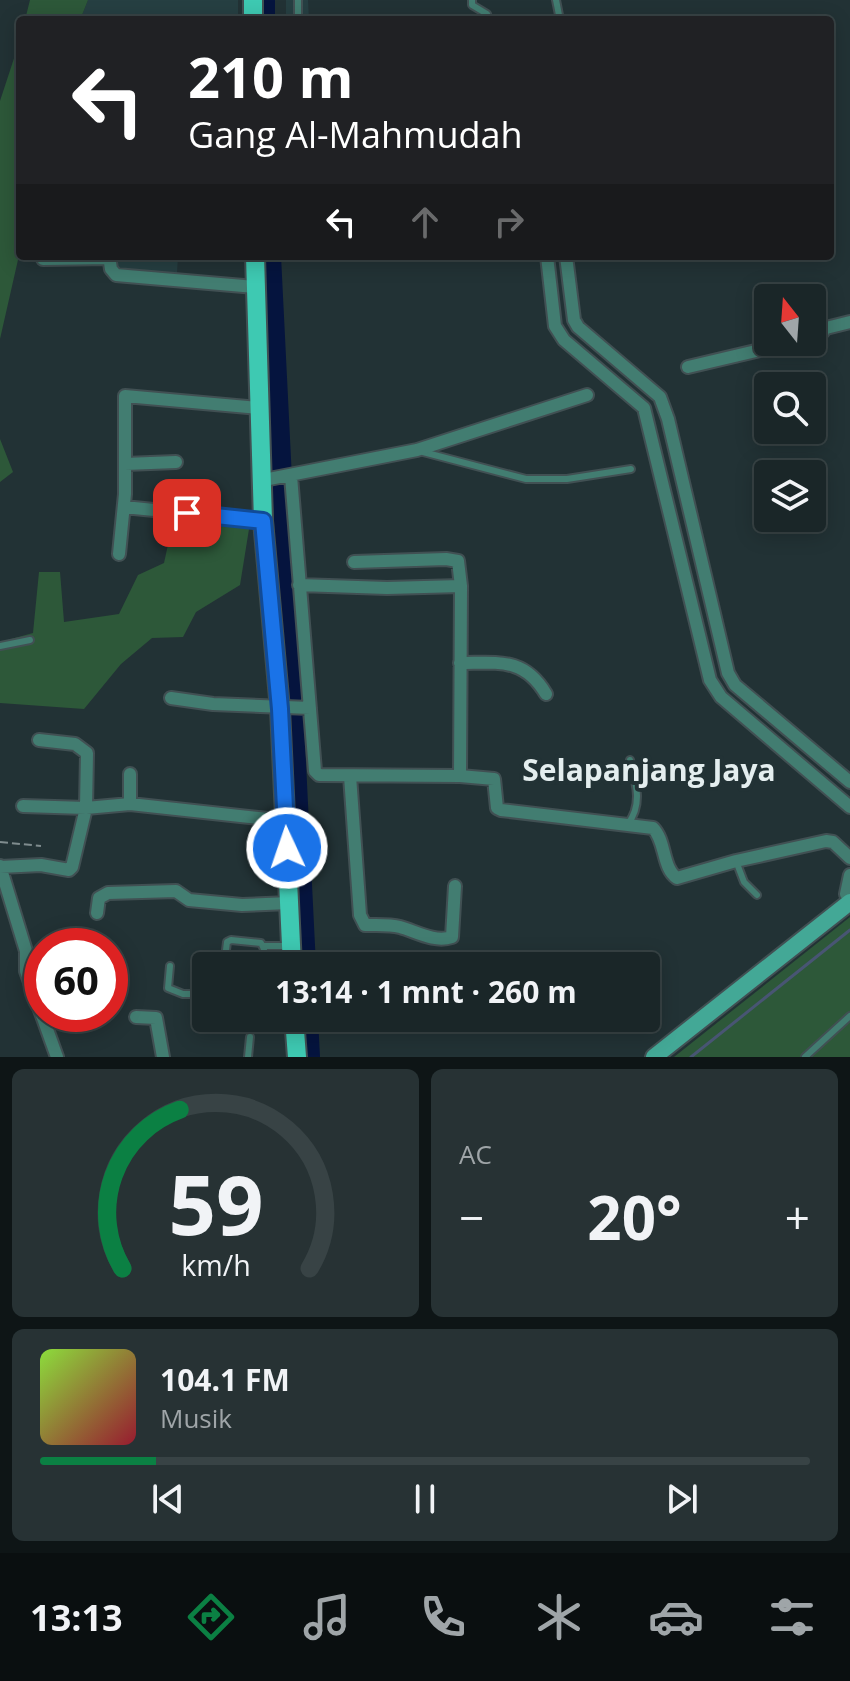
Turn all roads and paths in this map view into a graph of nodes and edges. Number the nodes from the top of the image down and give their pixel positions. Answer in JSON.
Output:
{"nodes":[{"id":1,"x":472,"y":0,"type":"edge"},
{"id":2,"x":488,"y":16,"type":"edge"},
{"id":3,"x":110,"y":260,"type":"edge"},
{"id":4,"x":255,"y":260,"type":"edge"},
{"id":5,"x":547,"y":260,"type":"edge"},
{"id":6,"x":566,"y":260,"type":"edge"},
{"id":7,"x":255,"y":287,"type":"junction"},
{"id":8,"x":850,"y":322,"type":"edge"},
{"id":9,"x":826,"y":328,"type":"edge"},
{"id":10,"x":754,"y":351,"type":"edge"},
{"id":11,"x":688,"y":367,"type":"dead end"},
{"id":12,"x":587,"y":395,"type":"dead end"},
{"id":13,"x":259,"y":408,"type":"junction"},
{"id":14,"x":417,"y":450,"type":"junction"},
{"id":15,"x":176,"y":462,"type":"dead end"},
{"id":16,"x":125,"y":464,"type":"junction"},
{"id":17,"x":631,"y":469,"type":"dead end"},
{"id":18,"x":290,"y":476,"type":"junction"},
{"id":19,"x":267,"y":480,"type":"junction"},
{"id":20,"x":124,"y":507,"type":"junction"},
{"id":21,"x":263,"y":521,"type":"junction"},
{"id":22,"x":693,"y":524,"type":"junction"},
{"id":23,"x":674,"y":529,"type":"junction"},
{"id":24,"x":696,"y":540,"type":"junction"},
{"id":25,"x":678,"y":545,"type":"junction"},
{"id":26,"x":119,"y":554,"type":"dead end"},
{"id":27,"x":354,"y":562,"type":"dead end"},
{"id":28,"x":299,"y":585,"type":"junction"},
{"id":29,"x":461,"y":586,"type":"junction"},
{"id":30,"x":30,"y":640,"type":"dead end"},
{"id":31,"x":0,"y":646,"type":"edge"},
{"id":32,"x":460,"y":663,"type":"junction"},
{"id":33,"x":546,"y":694,"type":"dead end"},
{"id":34,"x":171,"y":698,"type":"dead end"},
{"id":35,"x":306,"y":708,"type":"junction"},
{"id":36,"x":283,"y":709,"type":"junction"},
{"id":37,"x":39,"y":740,"type":"dead end"},
{"id":38,"x":630,"y":760,"type":"dead end"},
{"id":39,"x":826,"y":762,"type":"junction"},
{"id":40,"x":130,"y":774,"type":"dead end"},
{"id":41,"x":350,"y":776,"type":"junction"},
{"id":42,"x":460,"y":776,"type":"junction"},
{"id":43,"x":813,"y":776,"type":"junction"},
{"id":44,"x":849,"y":778,"type":"edge"},
{"id":45,"x":833,"y":793,"type":"junction"},
{"id":46,"x":848,"y":802,"type":"edge"},
{"id":47,"x":130,"y":804,"type":"junction"},
{"id":48,"x":23,"y":806,"type":"dead end"},
{"id":49,"x":86,"y":808,"type":"junction"},
{"id":50,"x":286,"y":821,"type":"junction"},
{"id":51,"x":628,"y":824,"type":"junction"},
{"id":52,"x":0,"y":842,"type":"edge"},
{"id":53,"x":41,"y":846,"type":"dead end"},
{"id":54,"x":850,"y":858,"type":"edge"},
{"id":55,"x":736,"y":861,"type":"junction"},
{"id":56,"x":0,"y":866,"type":"edge"},
{"id":57,"x":850,"y":875,"type":"edge"},
{"id":58,"x":455,"y":886,"type":"dead end"},
{"id":59,"x":757,"y":895,"type":"dead end"},
{"id":60,"x":850,"y":900,"type":"edge"},
{"id":61,"x":289,"y":903,"type":"junction"},
{"id":62,"x":97,"y":913,"type":"dead end"},
{"id":63,"x":263,"y":946,"type":"junction"},
{"id":64,"x":291,"y":946,"type":"junction"},
{"id":65,"x":226,"y":952,"type":"edge"},
{"id":66,"x":263,"y":952,"type":"edge"},
{"id":67,"x":291,"y":952,"type":"edge"},
{"id":68,"x":170,"y":966,"type":"dead end"},
{"id":69,"x":192,"y":994,"type":"edge"},
{"id":70,"x":850,"y":1016,"type":"edge"},
{"id":71,"x":136,"y":1017,"type":"dead end"},
{"id":72,"x":295,"y":1032,"type":"edge"},
{"id":73,"x":250,"y":1037,"type":"dead end"},
{"id":74,"x":57,"y":1057,"type":"edge"},
{"id":75,"x":163,"y":1057,"type":"edge"},
{"id":76,"x":248,"y":1057,"type":"edge"},
{"id":77,"x":297,"y":1057,"type":"edge"},
{"id":78,"x":654,"y":1057,"type":"edge"},
{"id":79,"x":805,"y":1057,"type":"edge"}],
"edges":[{"from":1,"to":2,"type":"lane"},
{"from":3,"to":7,"type":"street"},
{"from":4,"to":7,"type":"main road"},
{"from":5,"to":23,"type":"street"},
{"from":6,"to":22,"type":"street"},
{"from":7,"to":13,"type":"main road"},
{"from":8,"to":9,"type":"street"},
{"from":10,"to":11,"type":"street"},
{"from":12,"to":14,"type":"street"},
{"from":13,"to":16,"type":"street"},
{"from":13,"to":19,"type":"main road"},
{"from":14,"to":17,"type":"lane"},
{"from":14,"to":18,"type":"street"},
{"from":15,"to":16,"type":"street"},
{"from":16,"to":20,"type":"street"},
{"from":18,"to":19,"type":"street"},
{"from":18,"to":28,"type":"street"},
{"from":19,"to":21,"type":"main road"},
{"from":20,"to":21,"type":"street"},
{"from":20,"to":26,"type":"street"},
{"from":21,"to":36,"type":"main road"},
{"from":22,"to":23,"type":"street"},
{"from":22,"to":24,"type":"street"},
{"from":23,"to":25,"type":"street"},
{"from":24,"to":25,"type":"street"},
{"from":24,"to":39,"type":"street"},
{"from":25,"to":43,"type":"street"},
{"from":27,"to":29,"type":"street"},
{"from":28,"to":29,"type":"street"},
{"from":28,"to":35,"type":"street"},
{"from":29,"to":32,"type":"street"},
{"from":30,"to":31,"type":"lane"},
{"from":32,"to":33,"type":"street"},
{"from":32,"to":42,"type":"street"},
{"from":34,"to":36,"type":"street"},
{"from":35,"to":36,"type":"street"},
{"from":35,"to":41,"type":"street"},
{"from":36,"to":50,"type":"main road"},
{"from":37,"to":49,"type":"street"},
{"from":38,"to":51,"type":"lane"},
{"from":39,"to":43,"type":"street"},
{"from":39,"to":44,"type":"street"},
{"from":40,"to":47,"type":"street"},
{"from":41,"to":42,"type":"street"},
{"from":41,"to":58,"type":"street"},
{"from":42,"to":51,"type":"street"},
{"from":43,"to":45,"type":"street"},
{"from":44,"to":45,"type":"lane"},
{"from":45,"to":46,"type":"street"},
{"from":47,"to":49,"type":"street"},
{"from":47,"to":50,"type":"street"},
{"from":48,"to":49,"type":"street"},
{"from":49,"to":56,"type":"street"},
{"from":50,"to":61,"type":"main road"},
{"from":51,"to":55,"type":"street"},
{"from":52,"to":53,"type":"path"},
{"from":54,"to":55,"type":"street"},
{"from":55,"to":59,"type":"lane"},
{"from":56,"to":74,"type":"street"},
{"from":57,"to":60,"type":"street"},
{"from":60,"to":78,"type":"main road"},
{"from":61,"to":62,"type":"street"},
{"from":61,"to":64,"type":"main road"},
{"from":63,"to":64,"type":"lane"},
{"from":63,"to":65,"type":"lane"},
{"from":63,"to":66,"type":"lane"},
{"from":64,"to":67,"type":"main road"},
{"from":68,"to":69,"type":"lane"},
{"from":70,"to":79,"type":"lane"},
{"from":71,"to":75,"type":"street"},
{"from":72,"to":77,"type":"main road"},
{"from":73,"to":76,"type":"lane"}]}
